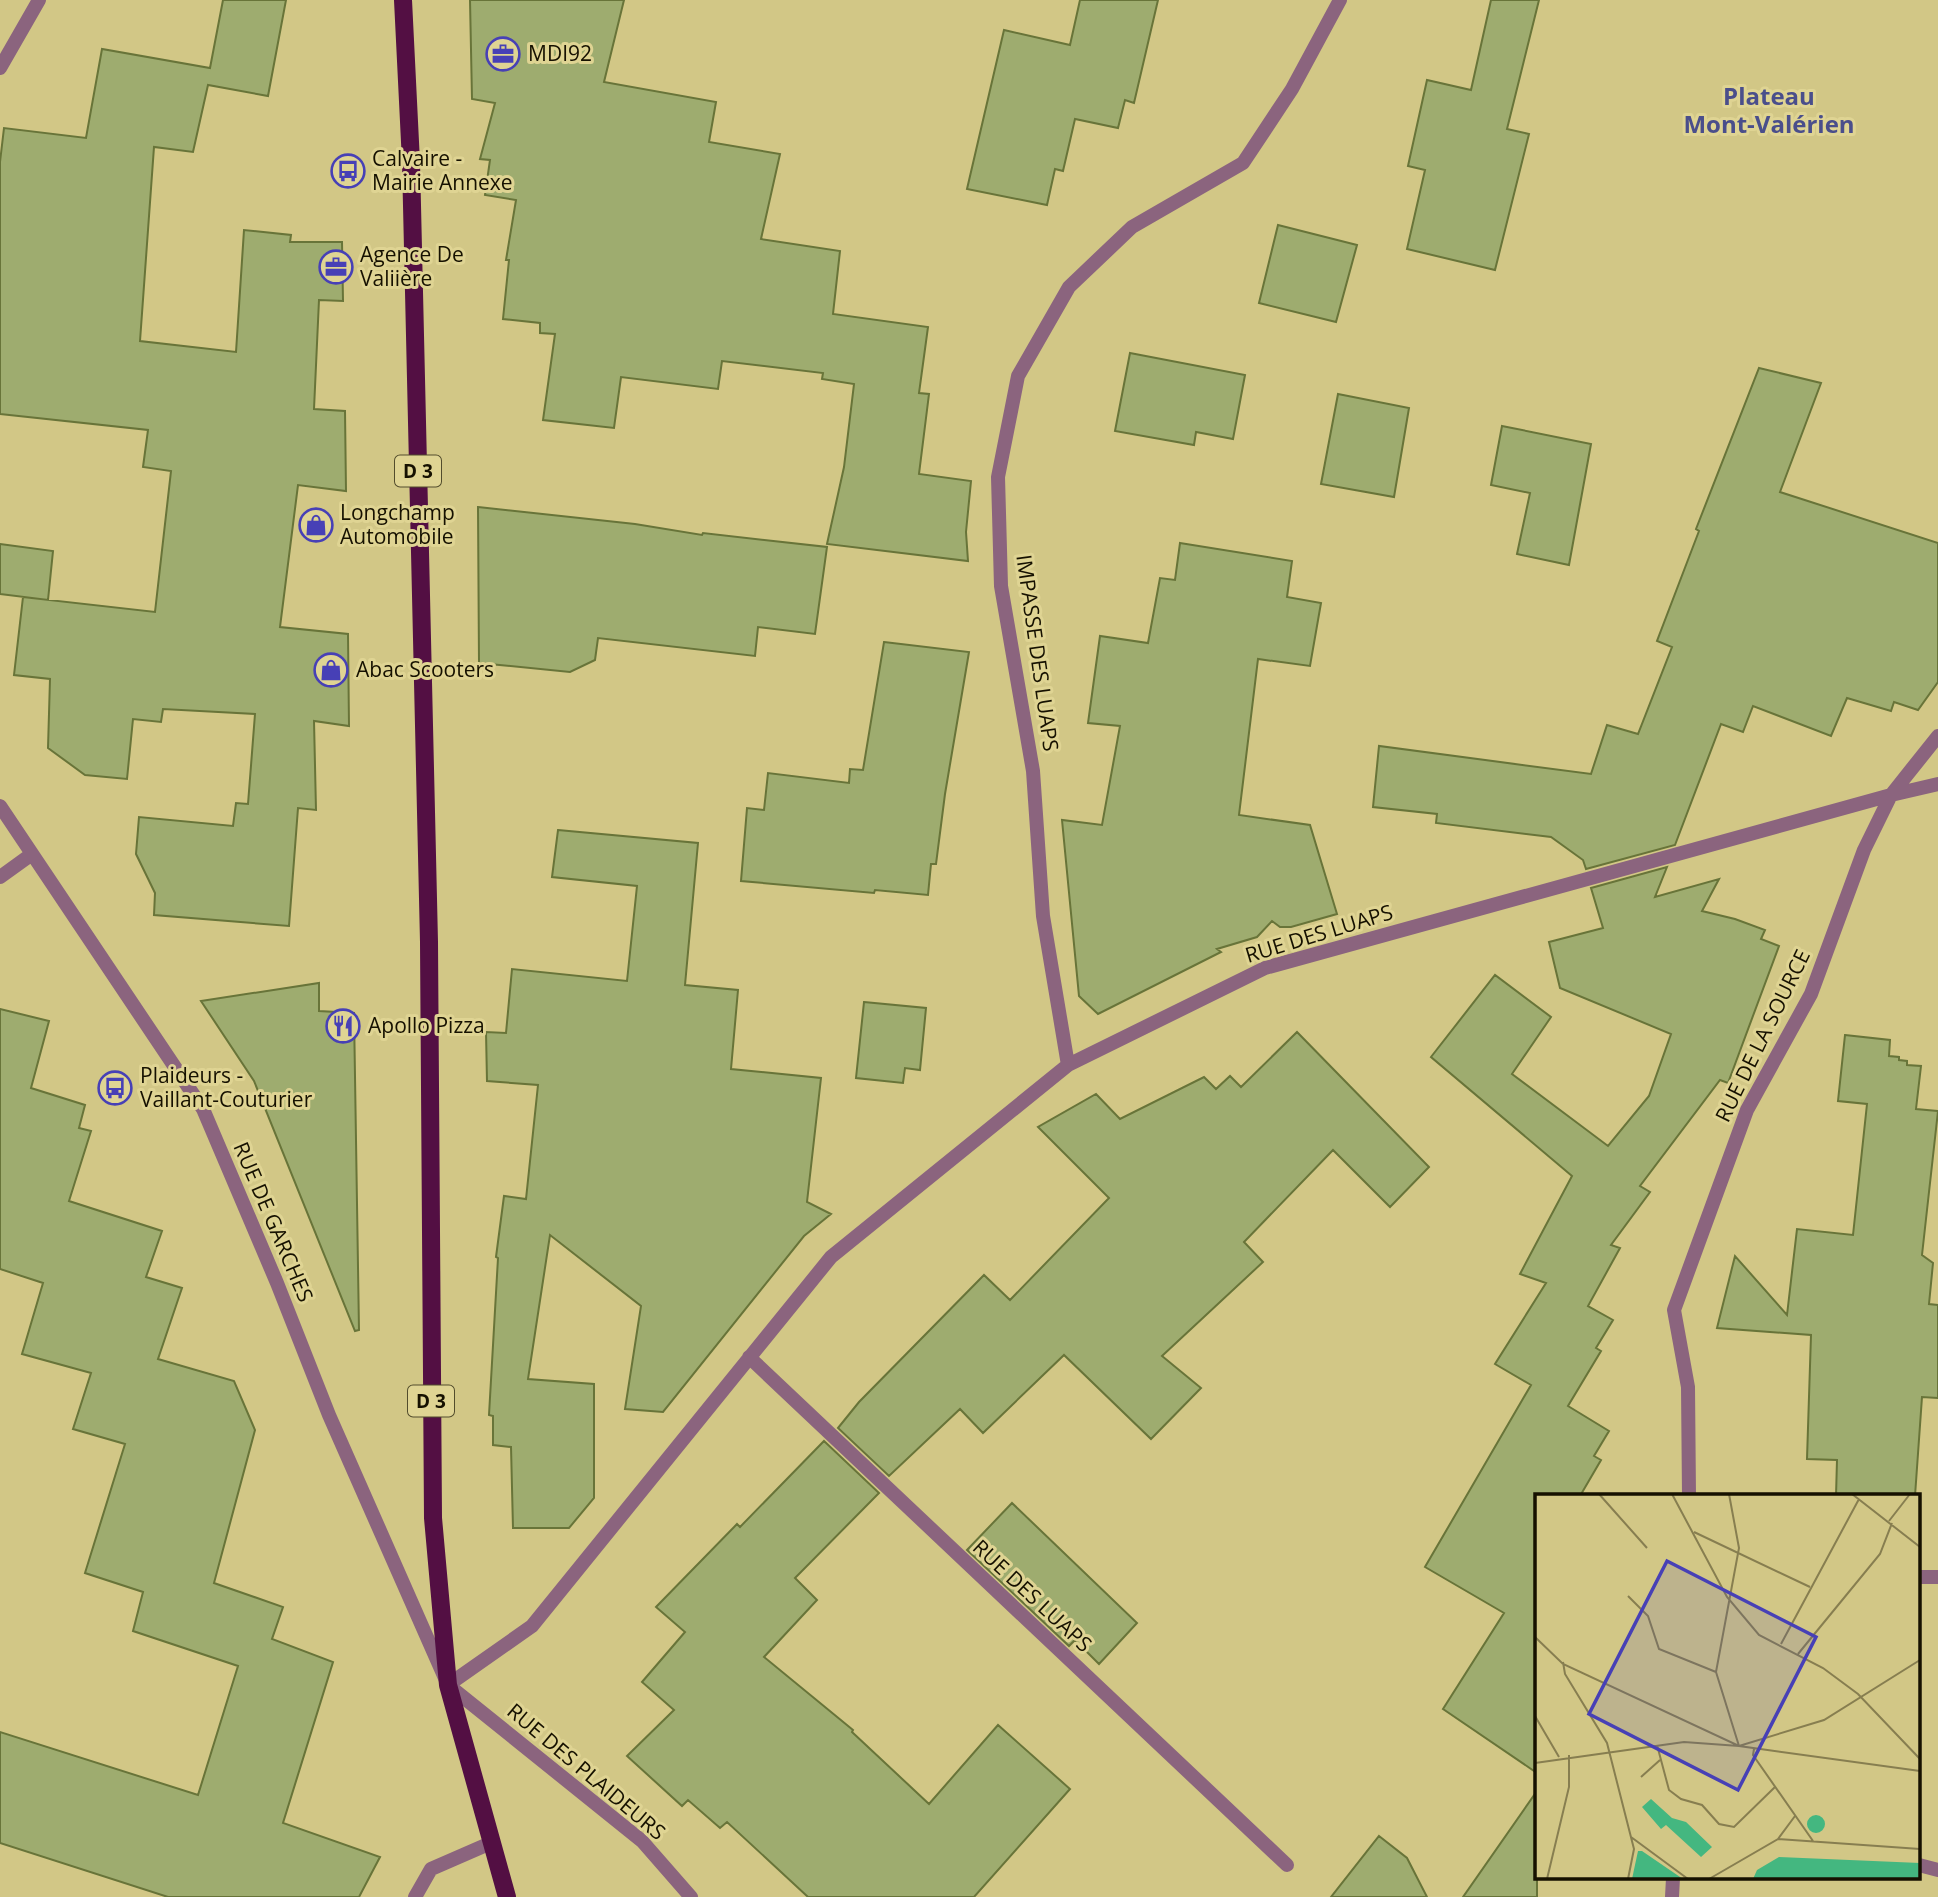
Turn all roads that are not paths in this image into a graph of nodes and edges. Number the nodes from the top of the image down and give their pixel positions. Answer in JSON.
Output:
{"nodes":[{"id":1,"x":39,"y":0,"type":"edge"},
{"id":2,"x":403,"y":0,"type":"edge"},
{"id":3,"x":1340,"y":0,"type":"edge"},
{"id":4,"x":0,"y":68,"type":"edge"},
{"id":5,"x":1938,"y":736,"type":"edge"},
{"id":6,"x":1938,"y":784,"type":"edge"},
{"id":7,"x":1891,"y":795,"type":"junction"},
{"id":8,"x":0,"y":806,"type":"edge"},
{"id":9,"x":32,"y":854,"type":"junction"},
{"id":10,"x":0,"y":877,"type":"edge"},
{"id":11,"x":1069,"y":1065,"type":"junction"},
{"id":12,"x":749,"y":1357,"type":"junction"},
{"id":13,"x":1689,"y":1494,"type":"edge"},
{"id":14,"x":1920,"y":1577,"type":"edge"},
{"id":15,"x":1938,"y":1577,"type":"edge"},
{"id":16,"x":448,"y":1685,"type":"junction"},
{"id":17,"x":493,"y":1842,"type":"junction"},
{"id":18,"x":1287,"y":1865,"type":"dead end"},
{"id":19,"x":1920,"y":1865,"type":"edge"},
{"id":20,"x":1938,"y":1870,"type":"edge"},
{"id":21,"x":415,"y":1897,"type":"edge"},
{"id":22,"x":507,"y":1897,"type":"edge"},
{"id":23,"x":691,"y":1897,"type":"edge"}],
"edges":[{"from":1,"to":4,"type":"street"},
{"from":2,"to":16,"type":"main road","number":"D 3"},
{"from":3,"to":11,"type":"street","name":"IMPASSE DES LUAPS"},
{"from":5,"to":7,"type":"street","name":"RUE DE LA SOURCE"},
{"from":6,"to":7,"type":"street","name":"RUE DES LUAPS"},
{"from":7,"to":11,"type":"street","name":"RUE DES LUAPS"},
{"from":7,"to":13,"type":"street","name":"RUE DE LA SOURCE"},
{"from":8,"to":9,"type":"street","name":"RUE DE GARCHES"},
{"from":9,"to":10,"type":"street"},
{"from":9,"to":16,"type":"street","name":"RUE DE GARCHES"},
{"from":11,"to":12,"type":"street","name":"RUE DES LUAPS"},
{"from":12,"to":16,"type":"street","name":"RUE DES LUAPS"},
{"from":12,"to":18,"type":"street","name":"RUE DES LUAPS"},
{"from":14,"to":15,"type":"street"},
{"from":16,"to":17,"type":"main road","number":"D 3"},
{"from":16,"to":23,"type":"street","name":"RUE DES PLAIDEURS"},
{"from":17,"to":21,"type":"street"},
{"from":17,"to":22,"type":"main road","number":"D 3"},
{"from":19,"to":20,"type":"street"}]}
